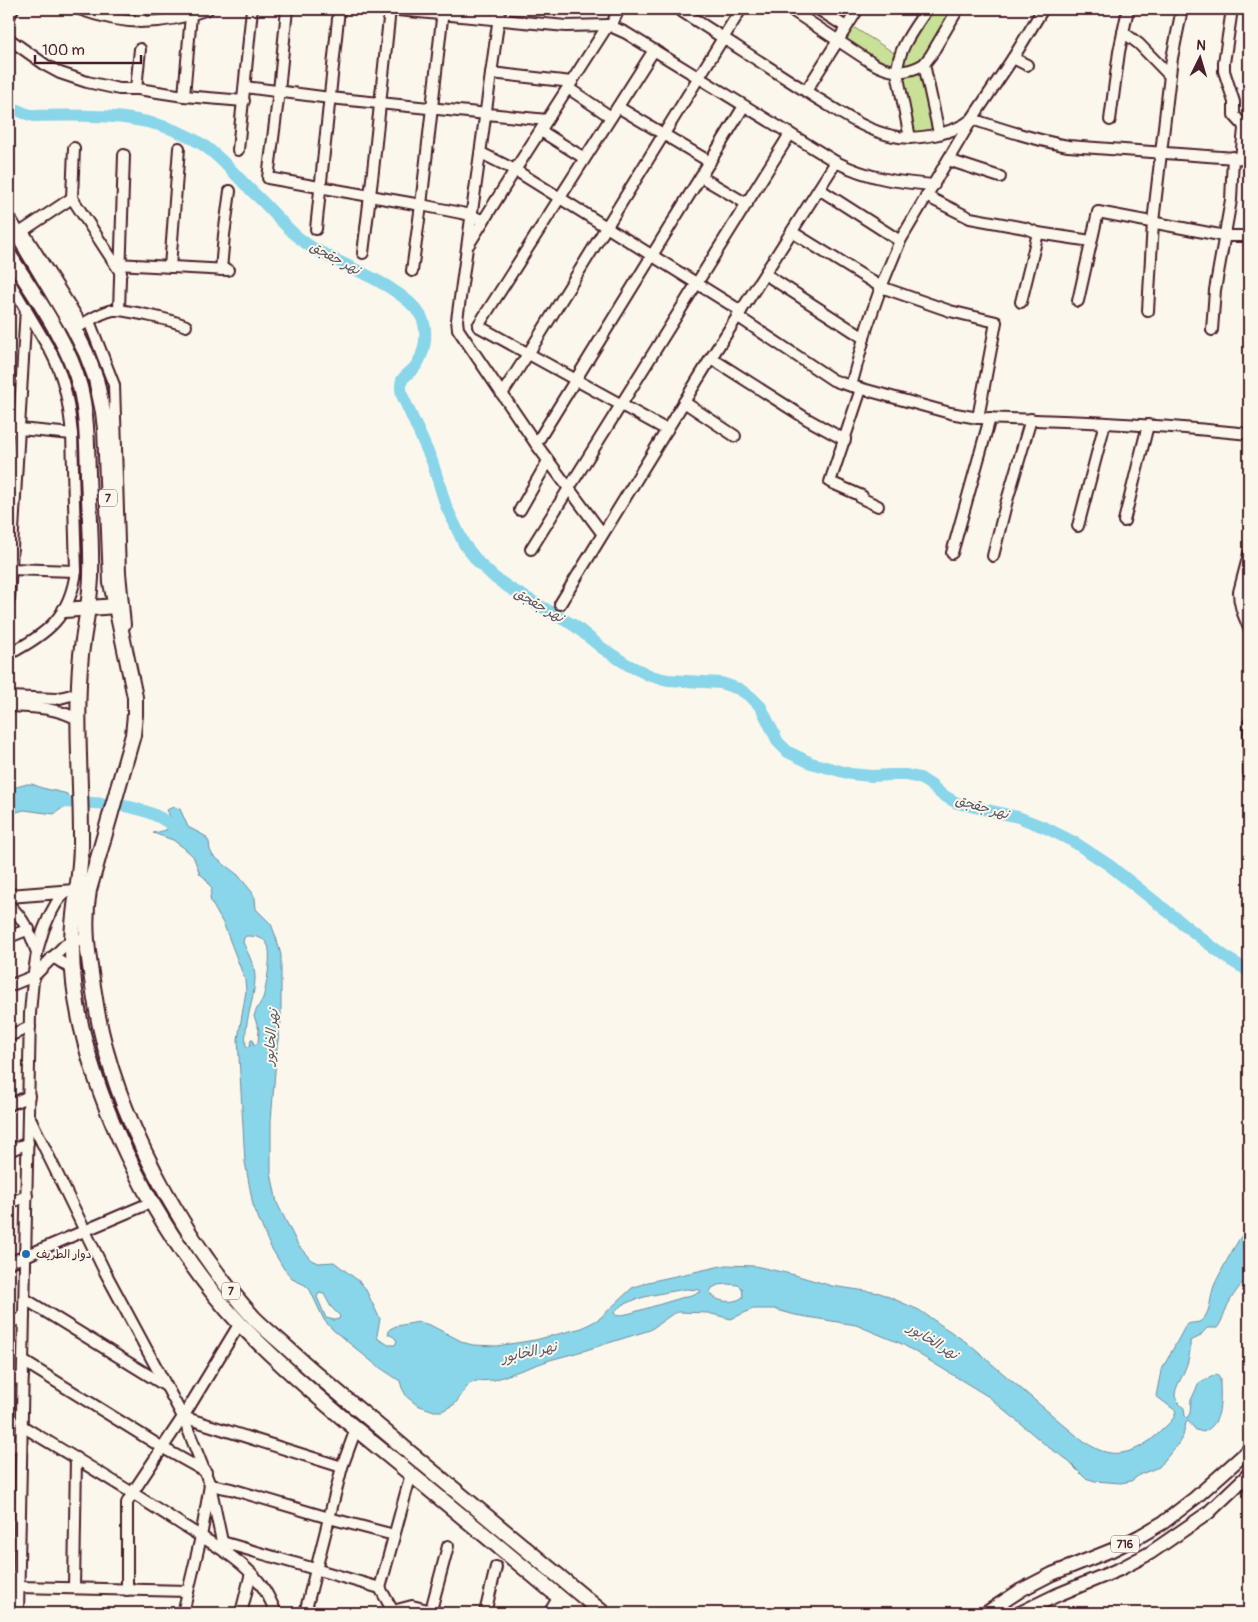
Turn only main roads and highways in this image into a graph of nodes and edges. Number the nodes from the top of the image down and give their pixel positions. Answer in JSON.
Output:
{"nodes":[{"id":1,"x":9,"y":220,"type":"edge"},
{"id":2,"x":9,"y":255,"type":"edge"},
{"id":3,"x":116,"y":606,"type":"junction"},
{"id":4,"x":88,"y":608,"type":"junction"},
{"id":5,"x":65,"y":610,"type":"road end"},
{"id":6,"x":77,"y":890,"type":"junction"},
{"id":7,"x":9,"y":896,"type":"edge"},
{"id":8,"x":79,"y":939,"type":"junction"},
{"id":9,"x":1249,"y":1450,"type":"edge"},
{"id":10,"x":1249,"y":1474,"type":"edge"},
{"id":11,"x":578,"y":1613,"type":"edge"},
{"id":12,"x":603,"y":1613,"type":"edge"},
{"id":13,"x":986,"y":1613,"type":"edge"},
{"id":14,"x":1020,"y":1613,"type":"edge"}],
"edges":[{"from":1,"to":3,"type":"highway","number":"7"},
{"from":2,"to":4,"type":"highway","number":"7"},
{"from":3,"to":4,"type":"highway"},
{"from":3,"to":6,"type":"highway","number":"7"},
{"from":4,"to":5,"type":"highway"},
{"from":4,"to":6,"type":"highway","number":"7"},
{"from":6,"to":7,"type":"main road"},
{"from":6,"to":8,"type":"highway","number":"7"},
{"from":8,"to":11,"type":"highway","number":"7"},
{"from":8,"to":12,"type":"highway","number":"7"},
{"from":9,"to":13,"type":"main road","number":"716"},
{"from":10,"to":14,"type":"main road","number":"716"}]}
